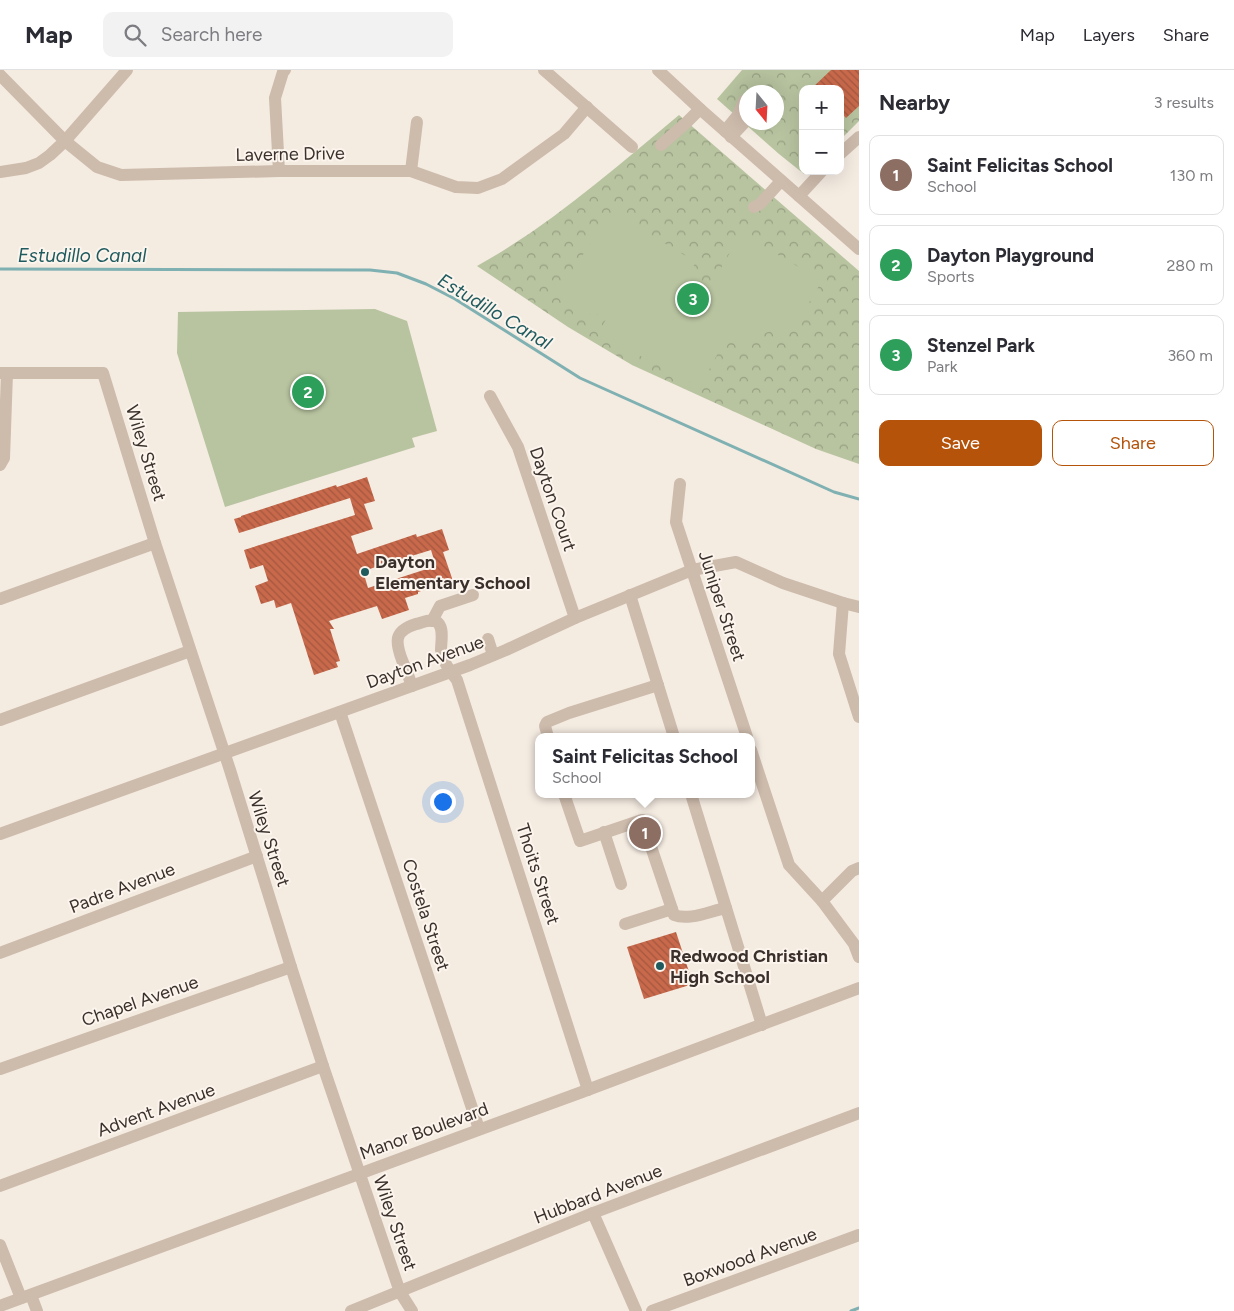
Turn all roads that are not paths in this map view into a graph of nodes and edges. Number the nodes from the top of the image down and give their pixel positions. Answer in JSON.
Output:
{"nodes":[{"id":1,"x":127,"y":70,"type":"edge"},
{"id":2,"x":285,"y":70,"type":"edge"},
{"id":3,"x":544,"y":70,"type":"edge"},
{"id":4,"x":658,"y":70,"type":"edge"},
{"id":5,"x":0,"y":76,"type":"edge"},
{"id":6,"x":587,"y":107,"type":"junction"},
{"id":7,"x":700,"y":109,"type":"junction"},
{"id":8,"x":739,"y":113,"type":"edge"},
{"id":9,"x":418,"y":122,"type":"dead end"},
{"id":10,"x":739,"y":125,"type":"edge"},
{"id":11,"x":728,"y":134,"type":"junction"},
{"id":12,"x":859,"y":137,"type":"edge"},
{"id":13,"x":65,"y":141,"type":"junction"},
{"id":14,"x":661,"y":145,"type":"dead end"},
{"id":15,"x":632,"y":147,"type":"dead end"},
{"id":16,"x":844,"y":150,"type":"edge"},
{"id":17,"x":279,"y":171,"type":"junction"},
{"id":18,"x":411,"y":171,"type":"junction"},
{"id":19,"x":0,"y":172,"type":"edge"},
{"id":20,"x":818,"y":175,"type":"edge"},
{"id":21,"x":781,"y":181,"type":"junction"},
{"id":22,"x":799,"y":196,"type":"junction"},
{"id":23,"x":754,"y":207,"type":"dead end"},
{"id":24,"x":859,"y":249,"type":"edge"},
{"id":25,"x":4,"y":373,"type":"edge"},
{"id":26,"x":490,"y":396,"type":"dead end"},
{"id":27,"x":0,"y":465,"type":"edge"},
{"id":28,"x":680,"y":484,"type":"dead end"},
{"id":29,"x":155,"y":543,"type":"junction"},
{"id":30,"x":692,"y":570,"type":"junction"},
{"id":31,"x":473,"y":595,"type":"dead end"},
{"id":32,"x":630,"y":595,"type":"junction"},
{"id":33,"x":0,"y":599,"type":"edge"},
{"id":34,"x":843,"y":603,"type":"junction"},
{"id":35,"x":859,"y":607,"type":"edge"},
{"id":36,"x":575,"y":618,"type":"junction"},
{"id":37,"x":432,"y":621,"type":"junction"},
{"id":38,"x":488,"y":640,"type":"dead end"},
{"id":39,"x":190,"y":651,"type":"junction"},
{"id":40,"x":493,"y":655,"type":"junction"},
{"id":41,"x":450,"y":673,"type":"junction"},
{"id":42,"x":658,"y":685,"type":"junction"},
{"id":43,"x":412,"y":686,"type":"junction"},
{"id":44,"x":340,"y":712,"type":"junction"},
{"id":45,"x":859,"y":717,"type":"edge"},
{"id":46,"x":0,"y":720,"type":"edge"},
{"id":47,"x":547,"y":733,"type":"edge"},
{"id":48,"x":673,"y":733,"type":"edge"},
{"id":49,"x":746,"y":733,"type":"edge"},
{"id":50,"x":224,"y":754,"type":"junction"},
{"id":51,"x":755,"y":762,"type":"edge"},
{"id":52,"x":565,"y":798,"type":"edge"},
{"id":53,"x":692,"y":798,"type":"edge"},
{"id":54,"x":604,"y":832,"type":"junction"},
{"id":55,"x":0,"y":834,"type":"edge"},
{"id":56,"x":257,"y":856,"type":"junction"},
{"id":57,"x":859,"y":868,"type":"edge"},
{"id":58,"x":621,"y":884,"type":"dead end"},
{"id":59,"x":822,"y":901,"type":"junction"},
{"id":60,"x":726,"y":908,"type":"junction"},
{"id":61,"x":672,"y":909,"type":"junction"},
{"id":62,"x":625,"y":924,"type":"dead end"},
{"id":63,"x":0,"y":953,"type":"edge"},
{"id":64,"x":859,"y":957,"type":"edge"},
{"id":65,"x":291,"y":967,"type":"junction"},
{"id":66,"x":859,"y":988,"type":"edge"},
{"id":67,"x":762,"y":1025,"type":"junction"},
{"id":68,"x":323,"y":1066,"type":"junction"},
{"id":69,"x":0,"y":1069,"type":"edge"},
{"id":70,"x":588,"y":1090,"type":"junction"},
{"id":71,"x":859,"y":1113,"type":"edge"},
{"id":72,"x":479,"y":1130,"type":"junction"},
{"id":73,"x":360,"y":1173,"type":"junction"},
{"id":74,"x":0,"y":1186,"type":"edge"},
{"id":75,"x":593,"y":1213,"type":"junction"},
{"id":76,"x":859,"y":1235,"type":"edge"},
{"id":77,"x":0,"y":1245,"type":"edge"},
{"id":78,"x":3,"y":1260,"type":"edge"},
{"id":79,"x":400,"y":1292,"type":"junction"},
{"id":80,"x":26,"y":1297,"type":"junction"},
{"id":81,"x":0,"y":1306,"type":"edge"},
{"id":82,"x":37,"y":1311,"type":"edge"},
{"id":83,"x":351,"y":1311,"type":"edge"},
{"id":84,"x":412,"y":1311,"type":"edge"},
{"id":85,"x":636,"y":1311,"type":"edge"},
{"id":86,"x":652,"y":1311,"type":"edge"}],
"edges":[{"from":1,"to":13,"type":"street"},
{"from":2,"to":17,"type":"street"},
{"from":3,"to":6,"type":"street"},
{"from":4,"to":7,"type":"street"},
{"from":5,"to":13,"type":"street","name":"Laverne Drive"},
{"from":6,"to":15,"type":"street"},
{"from":6,"to":18,"type":"street","name":"Laverne Drive"},
{"from":7,"to":11,"type":"street"},
{"from":7,"to":14,"type":"street"},
{"from":8,"to":11,"type":"street"},
{"from":9,"to":18,"type":"street"},
{"from":10,"to":11,"type":"street"},
{"from":11,"to":21,"type":"street"},
{"from":12,"to":16,"type":"street"},
{"from":13,"to":17,"type":"street","name":"Laverne Drive"},
{"from":13,"to":19,"type":"street"},
{"from":17,"to":18,"type":"street","name":"Laverne Drive"},
{"from":20,"to":22,"type":"street"},
{"from":21,"to":22,"type":"street"},
{"from":21,"to":23,"type":"street"},
{"from":22,"to":24,"type":"street"},
{"from":25,"to":27,"type":"street"},
{"from":25,"to":29,"type":"street","name":"Wiley Street"},
{"from":26,"to":36,"type":"street","name":"Dayton Court"},
{"from":28,"to":30,"type":"street","name":"Juniper Street"},
{"from":29,"to":33,"type":"street"},
{"from":29,"to":39,"type":"street","name":"Wiley Street"},
{"from":30,"to":32,"type":"street","name":"Dayton Avenue"},
{"from":30,"to":34,"type":"street","name":"Dayton Avenue"},
{"from":30,"to":49,"type":"street","name":"Juniper Street"},
{"from":31,"to":37,"type":"street"},
{"from":32,"to":36,"type":"street","name":"Dayton Avenue"},
{"from":32,"to":42,"type":"street"},
{"from":34,"to":35,"type":"street","name":"Dayton Avenue"},
{"from":34,"to":45,"type":"street"},
{"from":36,"to":40,"type":"street","name":"Dayton Avenue"},
{"from":37,"to":41,"type":"street","name":"Thoits Street"},
{"from":37,"to":43,"type":"street"},
{"from":38,"to":40,"type":"street"},
{"from":39,"to":46,"type":"street"},
{"from":39,"to":50,"type":"street","name":"Wiley Street"},
{"from":40,"to":41,"type":"street","name":"Dayton Avenue"},
{"from":41,"to":43,"type":"street","name":"Dayton Avenue"},
{"from":41,"to":70,"type":"street","name":"Thoits Street"},
{"from":42,"to":47,"type":"street"},
{"from":42,"to":48,"type":"street"},
{"from":43,"to":44,"type":"street","name":"Dayton Avenue"},
{"from":44,"to":50,"type":"street","name":"Dayton Avenue"},
{"from":44,"to":72,"type":"street","name":"Costela Street"},
{"from":50,"to":55,"type":"street","name":"Dayton Avenue"},
{"from":50,"to":56,"type":"street","name":"Wiley Street"},
{"from":51,"to":59,"type":"street"},
{"from":52,"to":54,"type":"street"},
{"from":53,"to":60,"type":"street"},
{"from":54,"to":58,"type":"street"},
{"from":54,"to":61,"type":"street"},
{"from":56,"to":63,"type":"street","name":"Padre Avenue"},
{"from":56,"to":65,"type":"street","name":"Wiley Street"},
{"from":57,"to":59,"type":"street"},
{"from":59,"to":64,"type":"street"},
{"from":60,"to":61,"type":"street"},
{"from":60,"to":67,"type":"street"},
{"from":61,"to":62,"type":"street"},
{"from":65,"to":68,"type":"street","name":"Wiley Street"},
{"from":65,"to":69,"type":"street","name":"Chapel Avenue"},
{"from":66,"to":67,"type":"street","name":"Manor Boulevard"},
{"from":67,"to":70,"type":"street","name":"Manor Boulevard"},
{"from":68,"to":73,"type":"street","name":"Wiley Street"},
{"from":68,"to":74,"type":"street","name":"Advent Avenue"},
{"from":70,"to":72,"type":"street","name":"Manor Boulevard"},
{"from":71,"to":75,"type":"street","name":"Hubbard Avenue"},
{"from":72,"to":73,"type":"street","name":"Manor Boulevard"},
{"from":73,"to":79,"type":"street","name":"Wiley Street"},
{"from":73,"to":80,"type":"street","name":"Manor Boulevard"},
{"from":75,"to":79,"type":"street","name":"Hubbard Avenue"},
{"from":75,"to":85,"type":"street"},
{"from":76,"to":86,"type":"street","name":"Boxwood Avenue"},
{"from":77,"to":78,"type":"street"},
{"from":78,"to":80,"type":"street"},
{"from":79,"to":83,"type":"street","name":"Hubbard Avenue"},
{"from":79,"to":84,"type":"street","name":"Wiley Street"},
{"from":80,"to":81,"type":"street","name":"Manor Boulevard"},
{"from":80,"to":82,"type":"street"}]}
